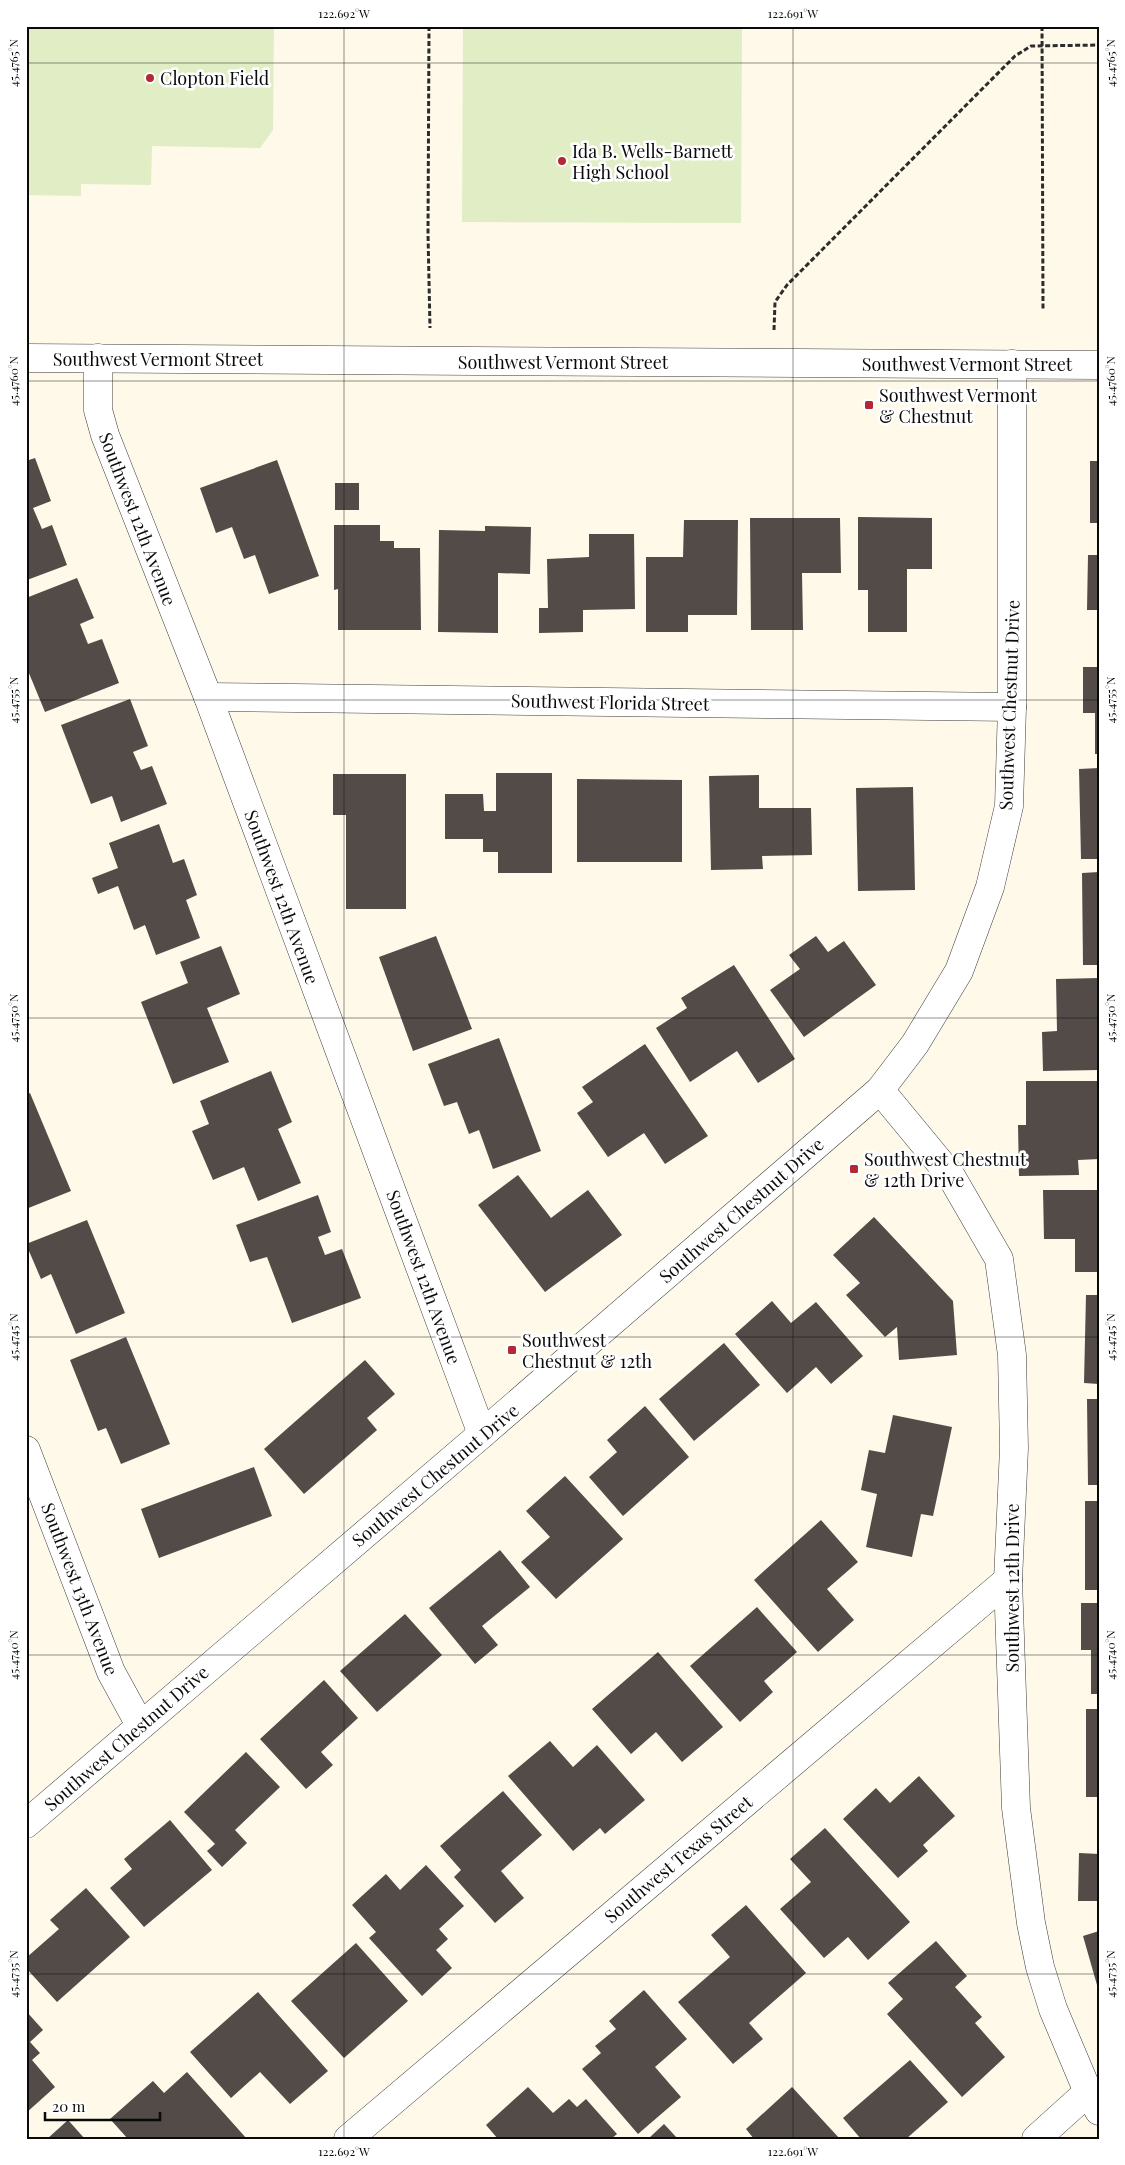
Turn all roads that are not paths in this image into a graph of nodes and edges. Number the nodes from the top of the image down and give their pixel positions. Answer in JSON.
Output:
{"nodes":[{"id":1,"x":26,"y":358,"type":"edge"},
{"id":2,"x":98,"y":358,"type":"junction"},
{"id":3,"x":1012,"y":364,"type":"junction"},
{"id":4,"x":1099,"y":364,"type":"edge"},
{"id":5,"x":208,"y":697,"type":"junction"},
{"id":6,"x":1012,"y":707,"type":"junction"},
{"id":7,"x":880,"y":1090,"type":"junction"},
{"id":8,"x":482,"y":1434,"type":"junction"},
{"id":9,"x":26,"y":1450,"type":"edge"},
{"id":10,"x":1008,"y":1580,"type":"junction"},
{"id":11,"x":140,"y":1725,"type":"junction"},
{"id":12,"x":26,"y":1824,"type":"edge"},
{"id":13,"x":1093,"y":2102,"type":"edge"},
{"id":14,"x":348,"y":2139,"type":"edge"},
{"id":15,"x":1036,"y":2139,"type":"edge"}],
"edges":[{"from":1,"to":2,"type":"street","name":"Southwest Vermont Street"},
{"from":2,"to":3,"type":"street","name":"Southwest Vermont Street"},
{"from":2,"to":5,"type":"street","name":"Southwest 12th Avenue"},
{"from":3,"to":4,"type":"street","name":"Southwest Vermont Street"},
{"from":3,"to":6,"type":"street","name":"Southwest Chestnut Drive"},
{"from":5,"to":6,"type":"street","name":"Southwest Florida Street"},
{"from":5,"to":8,"type":"street","name":"Southwest 12th Avenue"},
{"from":6,"to":7,"type":"street","name":"Southwest Chestnut Drive"},
{"from":7,"to":8,"type":"street","name":"Southwest Chestnut Drive"},
{"from":7,"to":10,"type":"street","name":"Southwest 12th Drive"},
{"from":8,"to":11,"type":"street","name":"Southwest Chestnut Drive"},
{"from":9,"to":11,"type":"street","name":"Southwest 13th Avenue"},
{"from":10,"to":13,"type":"street","name":"Southwest 12th Drive"},
{"from":10,"to":14,"type":"street","name":"Southwest Texas Street"},
{"from":11,"to":12,"type":"street","name":"Southwest Chestnut Drive"},
{"from":13,"to":15,"type":"street"}]}
